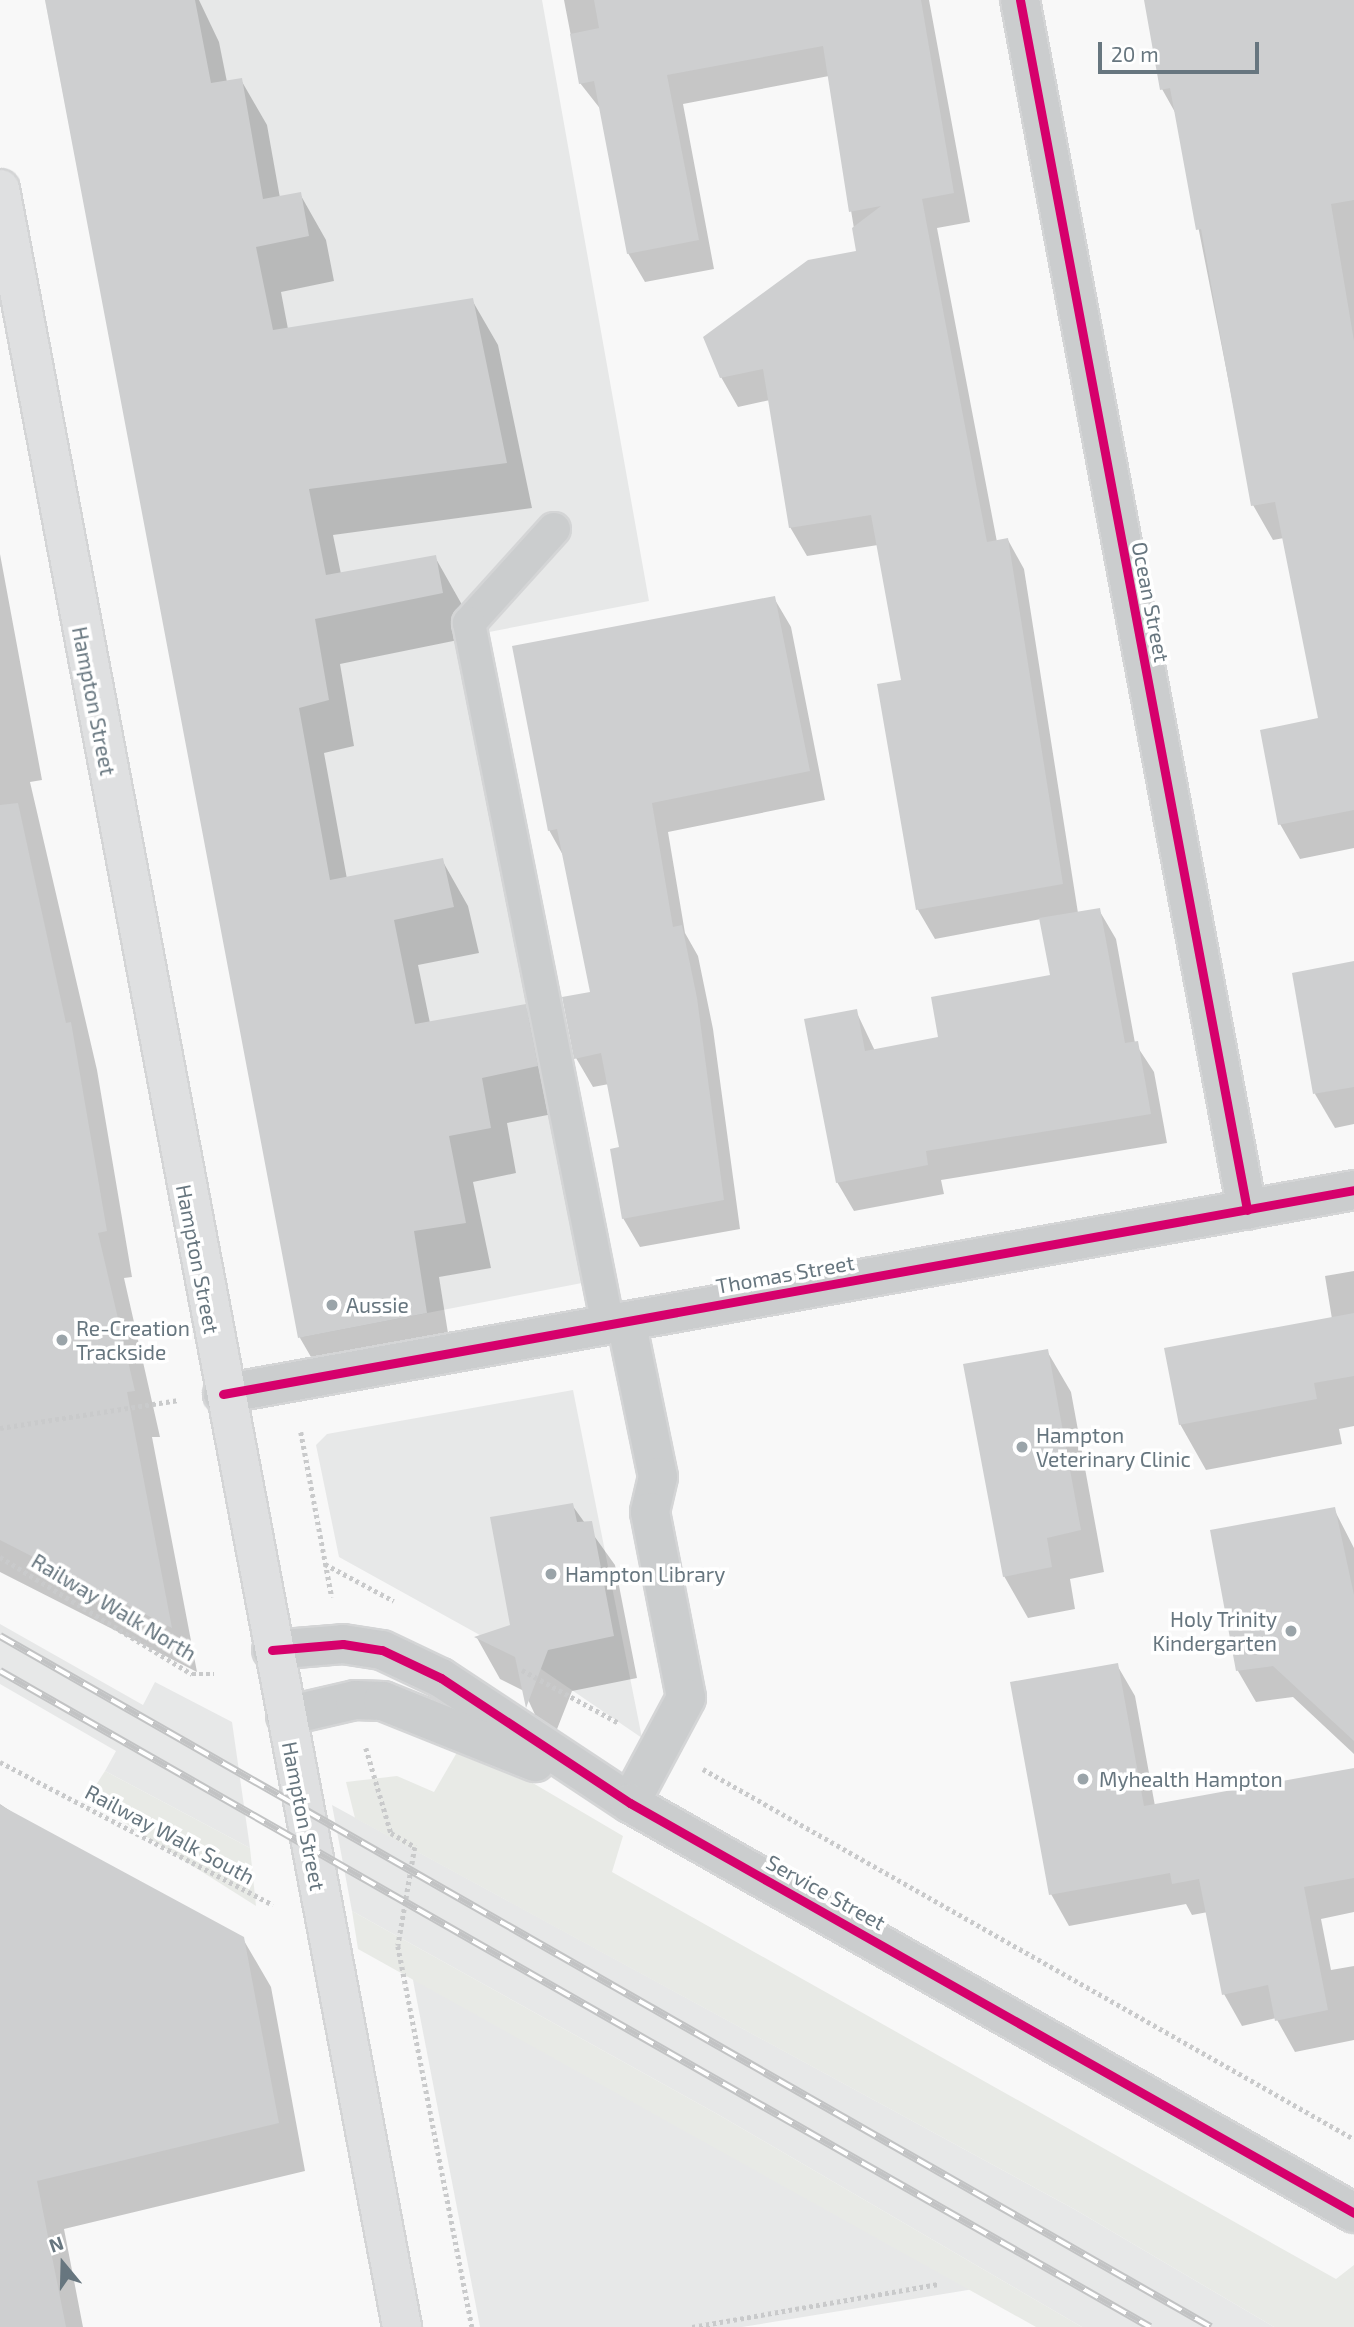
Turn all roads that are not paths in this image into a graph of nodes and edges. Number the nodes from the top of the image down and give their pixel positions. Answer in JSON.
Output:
{"nodes":[{"id":1,"x":1020,"y":0,"type":"edge"},
{"id":2,"x":0,"y":190,"type":"edge"},
{"id":3,"x":554,"y":529,"type":"dead end"},
{"id":4,"x":1354,"y":1190,"type":"edge"},
{"id":5,"x":1247,"y":1210,"type":"junction"},
{"id":6,"x":617,"y":1323,"type":"junction"},
{"id":7,"x":223,"y":1394,"type":"junction"},
{"id":8,"x":272,"y":1650,"type":"junction"},
{"id":9,"x":286,"y":1716,"type":"junction"},
{"id":10,"x":630,"y":1803,"type":"junction"},
{"id":11,"x":1354,"y":2213,"type":"edge"},
{"id":12,"x":402,"y":2327,"type":"edge"}],
"edges":[{"from":1,"to":5,"type":"street","name":"Ocean Street"},
{"from":2,"to":7,"type":"main road","name":"Hampton Street"},
{"from":3,"to":6,"type":"lane"},
{"from":4,"to":5,"type":"street","name":"Thomas Street"},
{"from":5,"to":6,"type":"street","name":"Thomas Street"},
{"from":6,"to":7,"type":"street","name":"Thomas Street"},
{"from":6,"to":10,"type":"street"},
{"from":7,"to":8,"type":"main road","name":"Hampton Street"},
{"from":8,"to":9,"type":"main road","name":"Hampton Street"},
{"from":8,"to":10,"type":"street","name":"Service Street"},
{"from":9,"to":10,"type":"street","name":"Service Street"},
{"from":9,"to":12,"type":"main road","name":"Hampton Street"},
{"from":10,"to":11,"type":"street","name":"Service Street"}]}
